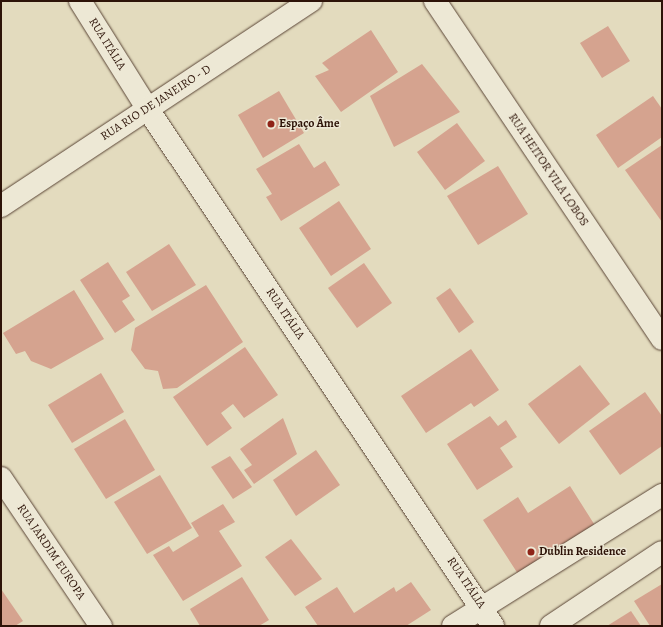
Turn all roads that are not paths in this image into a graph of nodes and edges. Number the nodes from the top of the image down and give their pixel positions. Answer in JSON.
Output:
{"nodes":[{"id":1,"x":80,"y":1,"type":"edge"},
{"id":2,"x":311,"y":1,"type":"edge"},
{"id":3,"x":435,"y":1,"type":"edge"},
{"id":4,"x":147,"y":108,"type":"junction"},
{"id":5,"x":1,"y":206,"type":"edge"},
{"id":6,"x":662,"y":339,"type":"edge"},
{"id":7,"x":1,"y":478,"type":"edge"},
{"id":8,"x":662,"y":495,"type":"edge"},
{"id":9,"x":662,"y":552,"type":"edge"},
{"id":10,"x":482,"y":608,"type":"junction"},
{"id":11,"x":101,"y":626,"type":"edge"},
{"id":12,"x":453,"y":626,"type":"edge"},
{"id":13,"x":493,"y":626,"type":"edge"},
{"id":14,"x":551,"y":626,"type":"edge"}],
"edges":[{"from":1,"to":4,"type":"street","name":"RUA ITÁLIA"},
{"from":2,"to":4,"type":"street","name":"RUA RIO DE JANEIRO - D"},
{"from":3,"to":6,"type":"street","name":"RUA HEITOR VILA LOBOS"},
{"from":4,"to":5,"type":"street","name":"RUA RIO DE JANEIRO - D"},
{"from":4,"to":10,"type":"street","name":"RUA ITÁLIA"},
{"from":7,"to":11,"type":"street","name":"RUA JARDIM EUROPA"},
{"from":8,"to":10,"type":"street"},
{"from":9,"to":14,"type":"street"},
{"from":10,"to":12,"type":"street"},
{"from":10,"to":13,"type":"street","name":"RUA ITÁLIA"}]}
